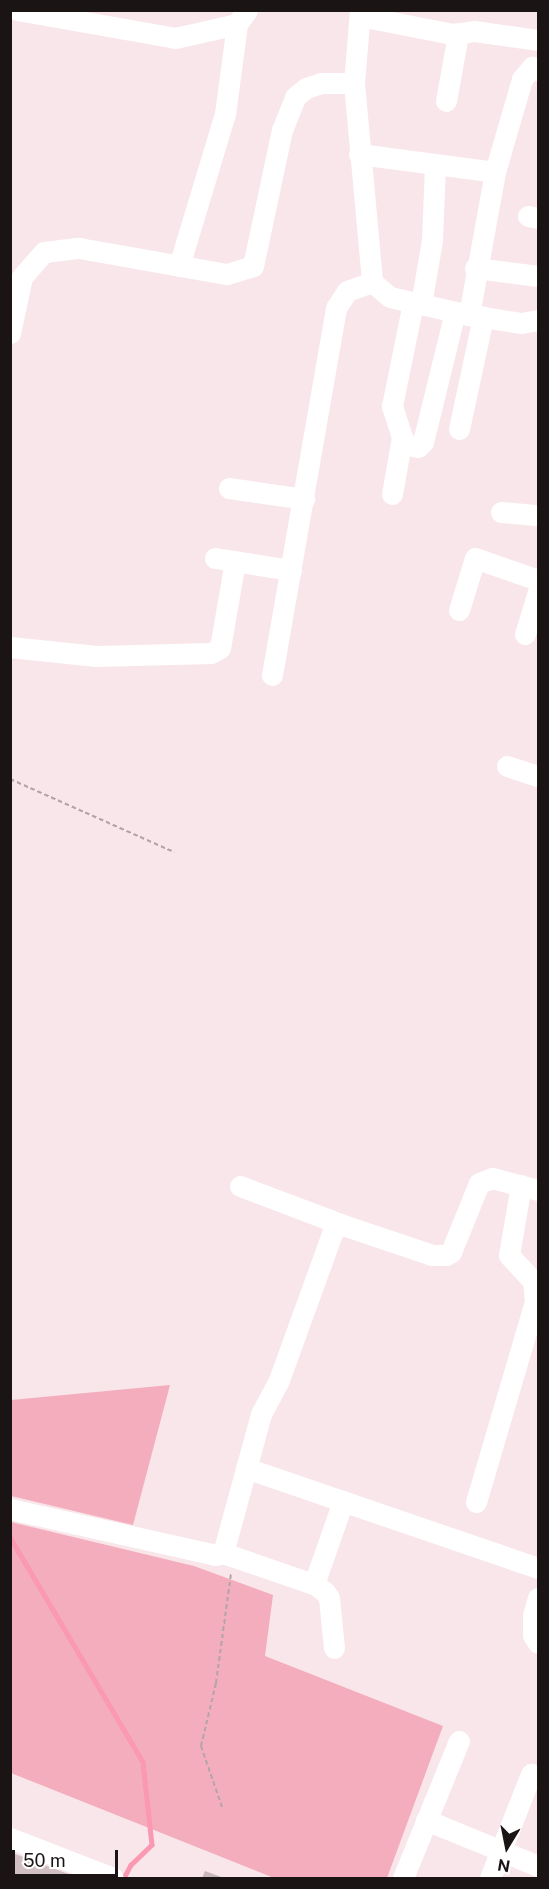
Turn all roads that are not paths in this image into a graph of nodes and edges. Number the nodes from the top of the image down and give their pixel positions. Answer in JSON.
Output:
{"nodes":[{"id":1,"x":17,"y":10,"type":"edge"},
{"id":2,"x":360,"y":13,"type":"edge"},
{"id":3,"x":242,"y":17,"type":"edge"},
{"id":4,"x":116,"y":19,"type":"edge"},
{"id":5,"x":458,"y":34,"type":"junction"},
{"id":6,"x":538,"y":42,"type":"edge"},
{"id":7,"x":535,"y":69,"type":"edge"},
{"id":8,"x":354,"y":83,"type":"junction"},
{"id":9,"x":446,"y":101,"type":"dead end"},
{"id":10,"x":359,"y":154,"type":"junction"},
{"id":11,"x":435,"y":164,"type":"junction"},
{"id":12,"x":495,"y":172,"type":"junction"},
{"id":13,"x":179,"y":266,"type":"junction"},
{"id":14,"x":476,"y":268,"type":"junction"},
{"id":15,"x":538,"y":276,"type":"edge"},
{"id":16,"x":372,"y":282,"type":"junction"},
{"id":17,"x":417,"y":303,"type":"junction"},
{"id":18,"x":469,"y":315,"type":"junction"},
{"id":19,"x":538,"y":320,"type":"edge"},
{"id":20,"x":10,"y":333,"type":"edge"},
{"id":21,"x":459,"y":429,"type":"dead end"},
{"id":22,"x":402,"y":444,"type":"junction"},
{"id":23,"x":230,"y":489,"type":"dead end"},
{"id":24,"x":392,"y":494,"type":"dead end"},
{"id":25,"x":304,"y":499,"type":"junction"},
{"id":26,"x":501,"y":512,"type":"dead end"},
{"id":27,"x":538,"y":515,"type":"edge"},
{"id":28,"x":291,"y":570,"type":"junction"},
{"id":29,"x":538,"y":580,"type":"edge"},
{"id":30,"x":538,"y":592,"type":"edge"},
{"id":31,"x":459,"y":610,"type":"dead end"},
{"id":32,"x":525,"y":634,"type":"dead end"},
{"id":33,"x":10,"y":647,"type":"edge"},
{"id":34,"x":272,"y":675,"type":"dead end"},
{"id":35,"x":507,"y":766,"type":"dead end"},
{"id":36,"x":538,"y":776,"type":"edge"},
{"id":37,"x":240,"y":1186,"type":"dead end"},
{"id":38,"x":530,"y":1187,"type":"edge"},
{"id":39,"x":343,"y":1226,"type":"junction"},
{"id":40,"x":246,"y":1468,"type":"junction"},
{"id":41,"x":343,"y":1502,"type":"junction"},
{"id":42,"x":476,"y":1502,"type":"dead end"},
{"id":43,"x":10,"y":1509,"type":"edge"},
{"id":44,"x":229,"y":1555,"type":"junction"},
{"id":45,"x":538,"y":1568,"type":"edge"},
{"id":46,"x":314,"y":1584,"type":"junction"},
{"id":47,"x":538,"y":1598,"type":"edge"},
{"id":48,"x":538,"y":1643,"type":"edge"},
{"id":49,"x":334,"y":1648,"type":"dead end"},
{"id":50,"x":459,"y":1741,"type":"dead end"},
{"id":51,"x":531,"y":1774,"type":"dead end"},
{"id":52,"x":426,"y":1820,"type":"junction"},
{"id":53,"x":10,"y":1838,"type":"edge"},
{"id":54,"x":501,"y":1850,"type":"junction"},
{"id":55,"x":538,"y":1866,"type":"edge"},
{"id":56,"x":109,"y":1877,"type":"edge"},
{"id":57,"x":403,"y":1878,"type":"edge"},
{"id":58,"x":490,"y":1878,"type":"edge"}],
"edges":[{"from":1,"to":4,"type":"street"},
{"from":2,"to":5,"type":"street"},
{"from":2,"to":8,"type":"street"},
{"from":3,"to":4,"type":"street"},
{"from":3,"to":13,"type":"street"},
{"from":5,"to":6,"type":"street"},
{"from":5,"to":9,"type":"street"},
{"from":6,"to":7,"type":"street"},
{"from":7,"to":12,"type":"street"},
{"from":8,"to":10,"type":"street"},
{"from":8,"to":13,"type":"street"},
{"from":10,"to":11,"type":"street"},
{"from":10,"to":16,"type":"street"},
{"from":11,"to":12,"type":"street"},
{"from":11,"to":17,"type":"street"},
{"from":12,"to":14,"type":"street"},
{"from":13,"to":20,"type":"street"},
{"from":14,"to":15,"type":"street"},
{"from":14,"to":18,"type":"street"},
{"from":16,"to":17,"type":"street"},
{"from":16,"to":25,"type":"street"},
{"from":17,"to":18,"type":"street"},
{"from":17,"to":22,"type":"street"},
{"from":18,"to":19,"type":"street"},
{"from":18,"to":21,"type":"street"},
{"from":18,"to":22,"type":"street"},
{"from":22,"to":24,"type":"street"},
{"from":23,"to":25,"type":"street"},
{"from":25,"to":28,"type":"street"},
{"from":26,"to":27,"type":"street"},
{"from":28,"to":33,"type":"street"},
{"from":28,"to":34,"type":"street"},
{"from":29,"to":31,"type":"street"},
{"from":30,"to":32,"type":"street"},
{"from":35,"to":36,"type":"street"},
{"from":37,"to":39,"type":"street"},
{"from":38,"to":39,"type":"street"},
{"from":38,"to":42,"type":"street"},
{"from":39,"to":40,"type":"street"},
{"from":40,"to":41,"type":"street"},
{"from":40,"to":44,"type":"street"},
{"from":41,"to":45,"type":"street"},
{"from":41,"to":46,"type":"street"},
{"from":43,"to":44,"type":"street"},
{"from":44,"to":46,"type":"street"},
{"from":46,"to":49,"type":"street"},
{"from":47,"to":48,"type":"street"},
{"from":50,"to":52,"type":"street"},
{"from":51,"to":54,"type":"street"},
{"from":52,"to":54,"type":"street"},
{"from":52,"to":57,"type":"street"},
{"from":53,"to":56,"type":"street"},
{"from":54,"to":55,"type":"street"},
{"from":54,"to":58,"type":"street"}]}
